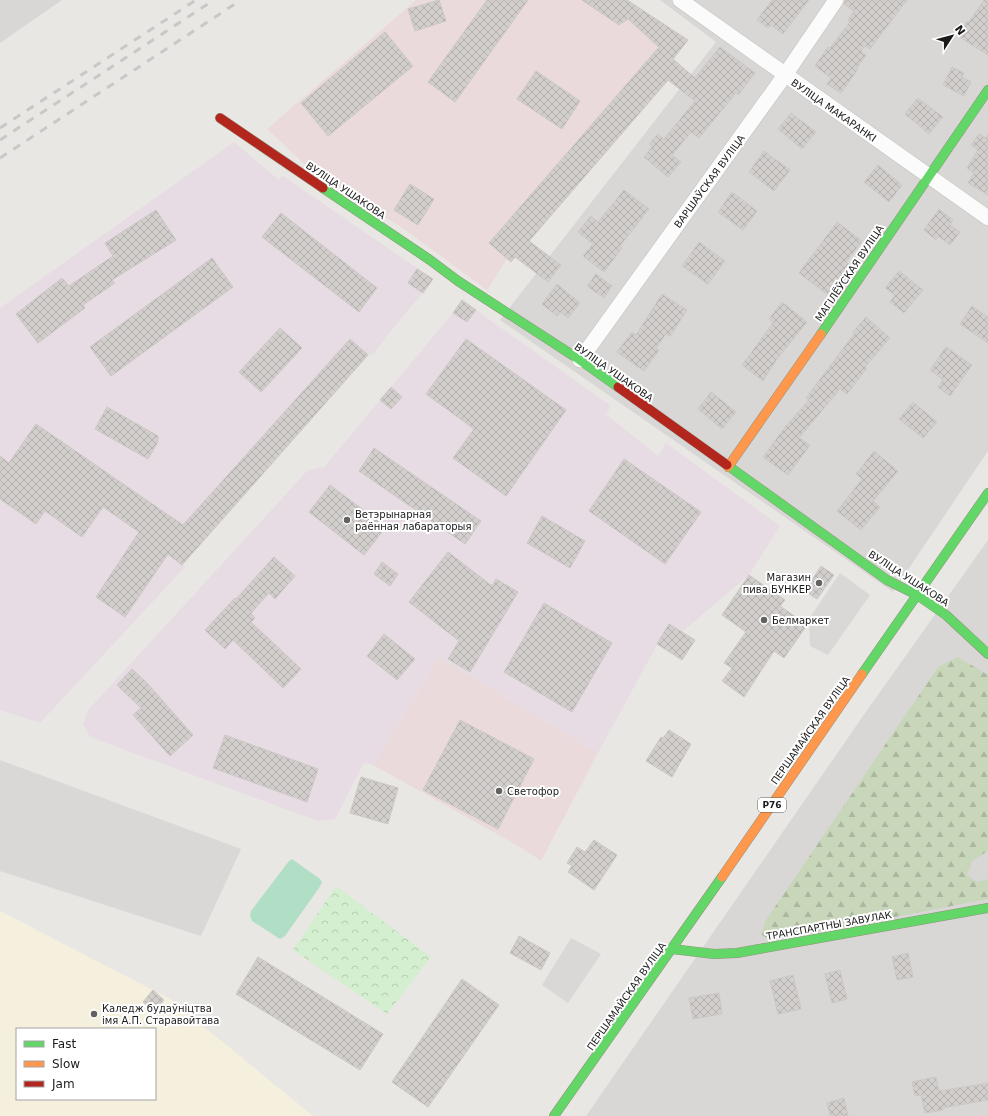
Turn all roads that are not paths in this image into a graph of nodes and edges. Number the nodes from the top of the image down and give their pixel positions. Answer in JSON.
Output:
{"nodes":[{"id":1,"x":680,"y":0,"type":"edge"},
{"id":2,"x":836,"y":0,"type":"edge"},
{"id":3,"x":785,"y":75,"type":"junction"},
{"id":4,"x":988,"y":90,"type":"edge"},
{"id":5,"x":220,"y":118,"type":"dead end"},
{"id":6,"x":928,"y":176,"type":"junction"},
{"id":7,"x":988,"y":218,"type":"edge"},
{"id":8,"x":580,"y":360,"type":"junction"},
{"id":9,"x":728,"y":467,"type":"junction"},
{"id":10,"x":988,"y":493,"type":"edge"},
{"id":11,"x":917,"y":595,"type":"junction"},
{"id":12,"x":988,"y":654,"type":"edge"},
{"id":13,"x":988,"y":908,"type":"edge"},
{"id":14,"x":672,"y":949,"type":"junction"},
{"id":15,"x":554,"y":1116,"type":"edge"}],
"edges":[{"from":1,"to":3,"type":"street","name":"ВУЛІЦА МАКАРАНКІ"},
{"from":2,"to":3,"type":"street","name":"ВАРШАЎСКАЯ ВУЛІЦА"},
{"from":3,"to":6,"type":"street","name":"ВУЛІЦА МАКАРАНКІ"},
{"from":3,"to":8,"type":"street","name":"ВАРШАЎСКАЯ ВУЛІЦА"},
{"from":4,"to":6,"type":"street","name":"МАГІЛЁЎСКАЯ ВУЛІЦА"},
{"from":5,"to":8,"type":"street","name":"ВУЛІЦА УШАКОВА"},
{"from":6,"to":7,"type":"street","name":"ВУЛІЦА МАКАРАНКІ"},
{"from":6,"to":9,"type":"street","name":"МАГІЛЁЎСКАЯ ВУЛІЦА"},
{"from":8,"to":9,"type":"street","name":"ВУЛІЦА УШАКОВА"},
{"from":9,"to":11,"type":"street","name":"ВУЛІЦА УШАКОВА"},
{"from":10,"to":11,"type":"street","name":"ПЕРШАМАЙСКАЯ ВУЛІЦА","number":"Р76"},
{"from":11,"to":12,"type":"street","name":"ВУЛІЦА УШАКОВА"},
{"from":11,"to":14,"type":"street","name":"ПЕРШАМАЙСКАЯ ВУЛІЦА","number":"Р76"},
{"from":13,"to":14,"type":"street","name":"ТРАНСПАРТНЫ ЗАВУЛАК"},
{"from":14,"to":15,"type":"street","name":"ПЕРШАМАЙСКАЯ ВУЛІЦА","number":"Р76"}]}
